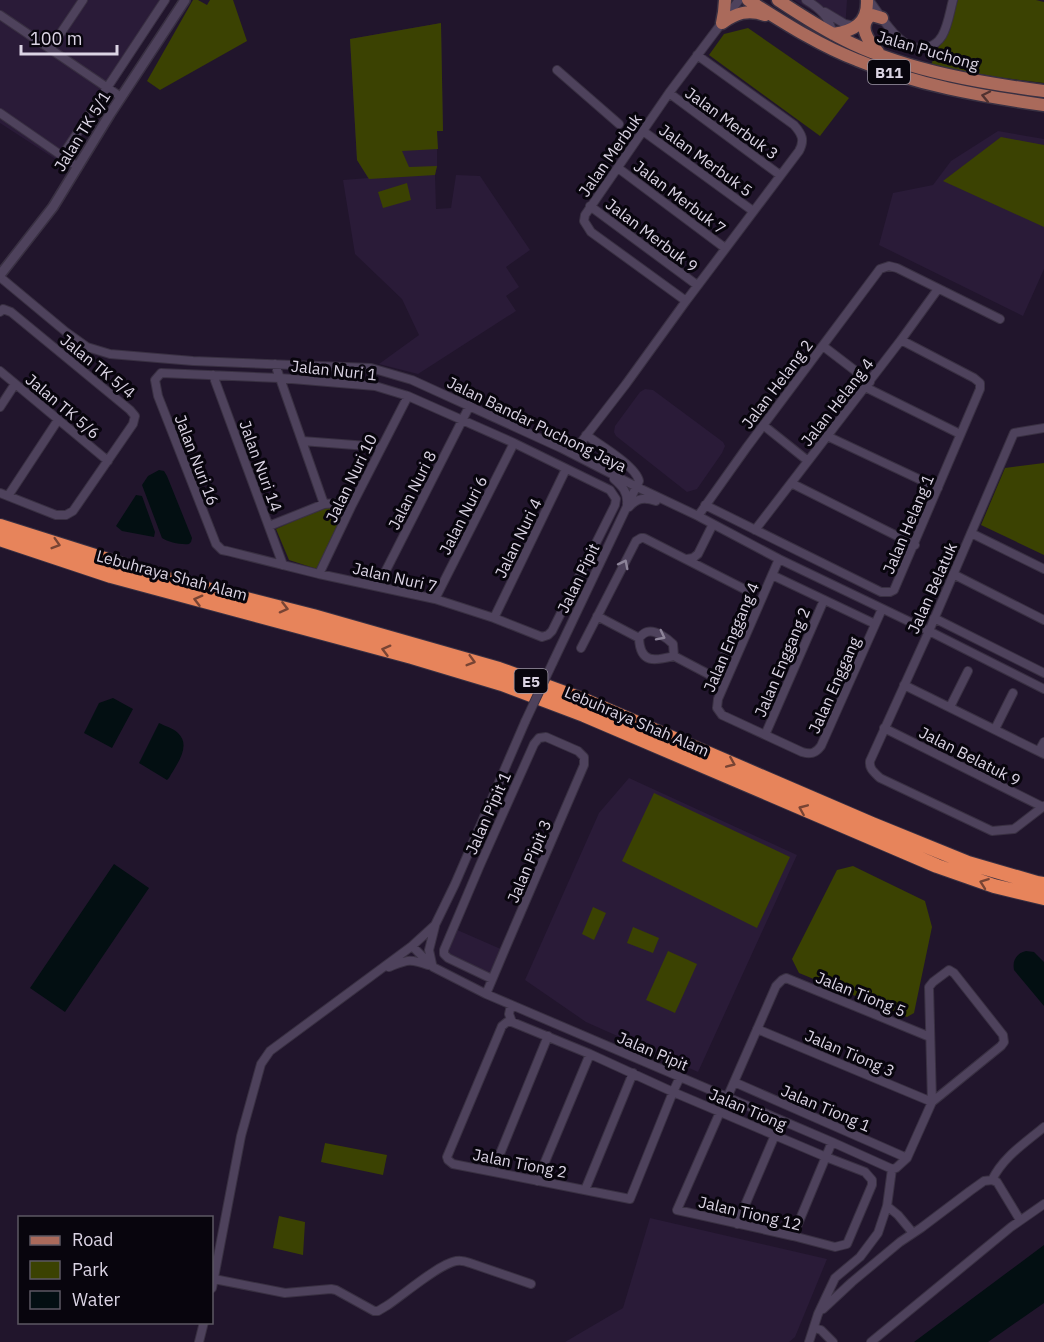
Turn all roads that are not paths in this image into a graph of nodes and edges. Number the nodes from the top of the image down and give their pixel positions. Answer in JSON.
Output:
{"nodes":[{"id":1,"x":83,"y":0,"type":"edge"},
{"id":2,"x":165,"y":0,"type":"edge"},
{"id":3,"x":186,"y":0,"type":"edge"},
{"id":4,"x":725,"y":0,"type":"edge"},
{"id":5,"x":739,"y":0,"type":"edge"},
{"id":6,"x":748,"y":0,"type":"edge"},
{"id":7,"x":767,"y":0,"type":"edge"},
{"id":8,"x":778,"y":0,"type":"edge"},
{"id":9,"x":806,"y":0,"type":"edge"},
{"id":10,"x":868,"y":0,"type":"edge"},
{"id":11,"x":953,"y":0,"type":"edge"},
{"id":12,"x":821,"y":10,"type":"junction"},
{"id":13,"x":794,"y":11,"type":"junction"},
{"id":14,"x":0,"y":15,"type":"edge"},
{"id":15,"x":882,"y":18,"type":"junction"},
{"id":16,"x":722,"y":23,"type":"junction"},
{"id":17,"x":788,"y":25,"type":"junction"},
{"id":18,"x":856,"y":26,"type":"junction"},
{"id":19,"x":833,"y":34,"type":"junction"},
{"id":20,"x":50,"y":49,"type":"junction"},
{"id":21,"x":880,"y":54,"type":"junction"},
{"id":22,"x":697,"y":55,"type":"junction"},
{"id":23,"x":557,"y":70,"type":"dead end"},
{"id":24,"x":107,"y":88,"type":"junction"},
{"id":25,"x":1044,"y":91,"type":"edge"},
{"id":26,"x":669,"y":93,"type":"junction"},
{"id":27,"x":121,"y":97,"type":"junction"},
{"id":28,"x":1044,"y":105,"type":"edge"},
{"id":29,"x":0,"y":113,"type":"edge"},
{"id":30,"x":619,"y":124,"type":"dead end"},
{"id":31,"x":643,"y":131,"type":"junction"},
{"id":32,"x":62,"y":156,"type":"junction"},
{"id":33,"x":78,"y":167,"type":"junction"},
{"id":34,"x":618,"y":168,"type":"junction"},
{"id":35,"x":780,"y":175,"type":"junction"},
{"id":36,"x":590,"y":206,"type":"junction"},
{"id":37,"x":753,"y":211,"type":"junction"},
{"id":38,"x":725,"y":248,"type":"junction"},
{"id":39,"x":0,"y":276,"type":"edge"},
{"id":40,"x":697,"y":285,"type":"junction"},
{"id":41,"x":938,"y":289,"type":"junction"},
{"id":42,"x":686,"y":301,"type":"junction"},
{"id":43,"x":0,"y":312,"type":"edge"},
{"id":44,"x":1000,"y":319,"type":"dead end"},
{"id":45,"x":901,"y":340,"type":"junction"},
{"id":46,"x":823,"y":346,"type":"junction"},
{"id":47,"x":275,"y":364,"type":"junction"},
{"id":48,"x":0,"y":371,"type":"edge"},
{"id":49,"x":161,"y":373,"type":"joint"},
{"id":50,"x":213,"y":375,"type":"junction"},
{"id":51,"x":280,"y":378,"type":"junction"},
{"id":52,"x":15,"y":384,"type":"junction"},
{"id":53,"x":867,"y":385,"type":"junction"},
{"id":54,"x":408,"y":396,"type":"junction"},
{"id":55,"x":470,"y":405,"type":"junction"},
{"id":56,"x":0,"y":407,"type":"edge"},
{"id":57,"x":58,"y":420,"type":"junction"},
{"id":58,"x":462,"y":420,"type":"junction"},
{"id":59,"x":763,"y":425,"type":"junction"},
{"id":60,"x":1044,"y":428,"type":"edge"},
{"id":61,"x":960,"y":434,"type":"junction"},
{"id":62,"x":586,"y":435,"type":"junction"},
{"id":63,"x":827,"y":436,"type":"junction"},
{"id":64,"x":302,"y":441,"type":"junction"},
{"id":65,"x":514,"y":443,"type":"junction"},
{"id":66,"x":381,"y":447,"type":"junction"},
{"id":67,"x":561,"y":448,"type":"junction"},
{"id":68,"x":108,"y":461,"type":"junction"},
{"id":69,"x":808,"y":461,"type":"junction"},
{"id":70,"x":566,"y":469,"type":"junction"},
{"id":71,"x":603,"y":470,"type":"junction"},
{"id":72,"x":791,"y":483,"type":"junction"},
{"id":73,"x":637,"y":487,"type":"junction"},
{"id":74,"x":938,"y":488,"type":"junction"},
{"id":75,"x":4,"y":494,"type":"edge"},
{"id":76,"x":324,"y":504,"type":"junction"},
{"id":77,"x":705,"y":505,"type":"junction"},
{"id":78,"x":351,"y":507,"type":"junction"},
{"id":79,"x":626,"y":510,"type":"junction"},
{"id":80,"x":694,"y":514,"type":"junction"},
{"id":81,"x":713,"y":524,"type":"junction"},
{"id":82,"x":0,"y":526,"type":"edge"},
{"id":83,"x":269,"y":526,"type":"junction"},
{"id":84,"x":755,"y":530,"type":"junction"},
{"id":85,"x":971,"y":533,"type":"junction"},
{"id":86,"x":0,"y":539,"type":"edge"},
{"id":87,"x":915,"y":544,"type":"junction"},
{"id":88,"x":227,"y":551,"type":"joint"},
{"id":89,"x":698,"y":554,"type":"junction"},
{"id":90,"x":686,"y":559,"type":"junction"},
{"id":91,"x":779,"y":559,"type":"junction"},
{"id":92,"x":284,"y":565,"type":"junction"},
{"id":93,"x":703,"y":567,"type":"junction"},
{"id":94,"x":1044,"y":569,"type":"edge"},
{"id":95,"x":320,"y":574,"type":"junction"},
{"id":96,"x":953,"y":574,"type":"junction"},
{"id":97,"x":772,"y":575,"type":"junction"},
{"id":98,"x":378,"y":586,"type":"junction"},
{"id":99,"x":435,"y":599,"type":"junction"},
{"id":100,"x":824,"y":600,"type":"junction"},
{"id":101,"x":882,"y":609,"type":"junction"},
{"id":102,"x":597,"y":616,"type":"junction"},
{"id":103,"x":494,"y":618,"type":"junction"},
{"id":104,"x":934,"y":618,"type":"junction"},
{"id":105,"x":1044,"y":620,"type":"edge"},
{"id":106,"x":875,"y":624,"type":"junction"},
{"id":107,"x":552,"y":631,"type":"joint"},
{"id":108,"x":929,"y":631,"type":"junction"},
{"id":109,"x":639,"y":638,"type":"junction"},
{"id":110,"x":581,"y":648,"type":"dead end"},
{"id":111,"x":674,"y":656,"type":"junction"},
{"id":112,"x":968,"y":671,"type":"dead end"},
{"id":113,"x":1044,"y":673,"type":"edge"},
{"id":114,"x":904,"y":686,"type":"junction"},
{"id":115,"x":1044,"y":689,"type":"edge"},
{"id":116,"x":1013,"y":693,"type":"dead end"},
{"id":117,"x":950,"y":707,"type":"junction"},
{"id":118,"x":884,"y":728,"type":"junction"},
{"id":119,"x":995,"y":729,"type":"junction"},
{"id":120,"x":765,"y":735,"type":"junction"},
{"id":121,"x":1044,"y":742,"type":"edge"},
{"id":122,"x":565,"y":746,"type":"joint"},
{"id":123,"x":1042,"y":753,"type":"edge"},
{"id":124,"x":1043,"y":806,"type":"edge"},
{"id":125,"x":1044,"y":884,"type":"edge"},
{"id":126,"x":1044,"y":898,"type":"edge"},
{"id":127,"x":435,"y":925,"type":"junction"},
{"id":128,"x":412,"y":946,"type":"junction"},
{"id":129,"x":432,"y":967,"type":"junction"},
{"id":130,"x":378,"y":971,"type":"junction"},
{"id":131,"x":492,"y":979,"type":"junction"},
{"id":132,"x":486,"y":994,"type":"junction"},
{"id":133,"x":511,"y":1005,"type":"junction"},
{"id":134,"x":509,"y":1022,"type":"junction"},
{"id":135,"x":757,"y":1029,"type":"junction"},
{"id":136,"x":548,"y":1036,"type":"junction"},
{"id":137,"x":930,"y":1037,"type":"junction"},
{"id":138,"x":590,"y":1054,"type":"junction"},
{"id":139,"x":633,"y":1073,"type":"junction"},
{"id":140,"x":680,"y":1077,"type":"junction"},
{"id":141,"x":734,"y":1082,"type":"junction"},
{"id":142,"x":673,"y":1092,"type":"junction"},
{"id":143,"x":727,"y":1098,"type":"junction"},
{"id":144,"x":932,"y":1102,"type":"junction"},
{"id":145,"x":720,"y":1112,"type":"junction"},
{"id":146,"x":1044,"y":1127,"type":"edge"},
{"id":147,"x":775,"y":1135,"type":"junction"},
{"id":148,"x":832,"y":1142,"type":"junction"},
{"id":149,"x":826,"y":1157,"type":"junction"},
{"id":150,"x":907,"y":1158,"type":"junction"},
{"id":151,"x":892,"y":1169,"type":"junction"},
{"id":152,"x":493,"y":1171,"type":"junction"},
{"id":153,"x":992,"y":1179,"type":"junction"},
{"id":154,"x":537,"y":1181,"type":"junction"},
{"id":155,"x":585,"y":1190,"type":"junction"},
{"id":156,"x":1044,"y":1204,"type":"edge"},
{"id":157,"x":887,"y":1206,"type":"junction"},
{"id":158,"x":1020,"y":1221,"type":"junction"},
{"id":159,"x":737,"y":1224,"type":"junction"},
{"id":160,"x":913,"y":1233,"type":"junction"},
{"id":161,"x":792,"y":1236,"type":"junction"},
{"id":162,"x":850,"y":1240,"type":"joint"},
{"id":163,"x":214,"y":1279,"type":"junction"},
{"id":164,"x":213,"y":1284,"type":"edge"},
{"id":165,"x":531,"y":1284,"type":"dead end"},
{"id":166,"x":818,"y":1314,"type":"junction"},
{"id":167,"x":204,"y":1324,"type":"edge"},
{"id":168,"x":814,"y":1328,"type":"junction"},
{"id":169,"x":200,"y":1342,"type":"edge"},
{"id":170,"x":809,"y":1342,"type":"edge"},
{"id":171,"x":833,"y":1342,"type":"edge"},
{"id":172,"x":871,"y":1342,"type":"edge"}],
"edges":[{"from":1,"to":20,"type":"street"},
{"from":2,"to":24,"type":"street"},
{"from":3,"to":27,"type":"street","name":"Jalan TK 5/1"},
{"from":4,"to":16,"type":"main road"},
{"from":5,"to":16,"type":"street","name":"Jalan Merbuk"},
{"from":6,"to":17,"type":"main road","name":"Jalan Puchong","number":"B11"},
{"from":7,"to":13,"type":"main road"},
{"from":8,"to":13,"type":"main road","name":"Jalan Puchong","number":"B11"},
{"from":9,"to":12,"type":"street"},
{"from":10,"to":15,"type":"street"},
{"from":10,"to":18,"type":"main road"},
{"from":11,"to":15,"type":"street"},
{"from":12,"to":18,"type":"street"},
{"from":12,"to":19,"type":"street"},
{"from":13,"to":19,"type":"main road","name":"Jalan Puchong","number":"B11"},
{"from":14,"to":20,"type":"street"},
{"from":15,"to":21,"type":"main road"},
{"from":16,"to":17,"type":"main road"},
{"from":16,"to":22,"type":"street","name":"Jalan Merbuk"},
{"from":28,"to":17,"type":"main road","name":"Jalan Puchong","number":"B11","one_way":true},
{"from":18,"to":19,"type":"main road"},
{"from":19,"to":21,"type":"main road","name":"Jalan Puchong","number":"B11"},
{"from":20,"to":24,"type":"street"},
{"from":21,"to":25,"type":"main road","name":"Jalan Puchong","number":"B11"},
{"from":22,"to":26,"type":"street","name":"Jalan Merbuk"},
{"from":22,"to":35,"type":"street"},
{"from":23,"to":30,"type":"street"},
{"from":24,"to":27,"type":"street"},
{"from":24,"to":32,"type":"street"},
{"from":26,"to":31,"type":"street","name":"Jalan Merbuk"},
{"from":26,"to":35,"type":"street","name":"Jalan Merbuk 3"},
{"from":27,"to":33,"type":"street","name":"Jalan TK 5/1"},
{"from":29,"to":32,"type":"street"},
{"from":31,"to":34,"type":"street","name":"Jalan Merbuk"},
{"from":31,"to":37,"type":"street","name":"Jalan Merbuk 5"},
{"from":32,"to":33,"type":"street"},
{"from":33,"to":39,"type":"street","name":"Jalan TK 5/1"},
{"from":34,"to":36,"type":"street","name":"Jalan Merbuk"},
{"from":34,"to":38,"type":"street","name":"Jalan Merbuk 7"},
{"from":35,"to":37,"type":"street"},
{"from":36,"to":40,"type":"street","name":"Jalan Merbuk 9"},
{"from":36,"to":42,"type":"street","name":"Jalan Merbuk"},
{"from":37,"to":38,"type":"street"},
{"from":38,"to":40,"type":"street"},
{"from":39,"to":47,"type":"street","name":"Jalan Bandar Puchong Jaya"},
{"from":40,"to":42,"type":"street"},
{"from":41,"to":44,"type":"street"},
{"from":41,"to":45,"type":"street","name":"Jalan Helang 4"},
{"from":41,"to":46,"type":"street","name":"Jalan Helang 2"},
{"from":42,"to":62,"type":"street"},
{"from":43,"to":68,"type":"street","name":"Jalan TK 5/4"},
{"from":45,"to":53,"type":"street","name":"Jalan Helang 4"},
{"from":45,"to":61,"type":"street","name":"Jalan Helang 1"},
{"from":46,"to":53,"type":"street"},
{"from":46,"to":59,"type":"street","name":"Jalan Helang 2"},
{"from":47,"to":51,"type":"street"},
{"from":47,"to":55,"type":"street","name":"Jalan Bandar Puchong Jaya"},
{"from":48,"to":52,"type":"street","name":"Jalan TK 5/6"},
{"from":49,"to":50,"type":"street","name":"Jalan Nuri 1"},
{"from":49,"to":88,"type":"street","name":"Jalan Nuri 16"},
{"from":50,"to":51,"type":"street","name":"Jalan Nuri 1"},
{"from":50,"to":83,"type":"street","name":"Jalan Nuri 14"},
{"from":51,"to":54,"type":"street","name":"Jalan Nuri 1"},
{"from":51,"to":64,"type":"street"},
{"from":52,"to":56,"type":"street"},
{"from":52,"to":57,"type":"street","name":"Jalan TK 5/6"},
{"from":53,"to":61,"type":"street"},
{"from":53,"to":63,"type":"street","name":"Jalan Helang 4"},
{"from":54,"to":58,"type":"street","name":"Jalan Nuri 1"},
{"from":54,"to":66,"type":"street","name":"Jalan Nuri 10"},
{"from":55,"to":58,"type":"street","name":"Jalan Nuri 8"},
{"from":55,"to":67,"type":"street","name":"Jalan Bandar Puchong Jaya"},
{"from":57,"to":68,"type":"street","name":"Jalan TK 5/6"},
{"from":57,"to":75,"type":"street"},
{"from":58,"to":65,"type":"street","name":"Jalan Nuri 1"},
{"from":58,"to":98,"type":"street","name":"Jalan Nuri 8"},
{"from":59,"to":69,"type":"street"},
{"from":59,"to":77,"type":"street","name":"Jalan Helang 2"},
{"from":60,"to":85,"type":"street","name":"Jalan Belatuk"},
{"from":61,"to":74,"type":"street","name":"Jalan Helang 1"},
{"from":62,"to":67,"type":"street"},
{"from":62,"to":73,"type":"street"},
{"from":63,"to":69,"type":"street","name":"Jalan Helang 4"},
{"from":63,"to":74,"type":"street"},
{"from":64,"to":66,"type":"street"},
{"from":64,"to":76,"type":"street"},
{"from":65,"to":70,"type":"street","name":"Jalan Nuri 1"},
{"from":65,"to":99,"type":"street","name":"Jalan Nuri 6"},
{"from":66,"to":78,"type":"street","name":"Jalan Nuri 10"},
{"from":67,"to":71,"type":"street","name":"Jalan Bandar Puchong Jaya"},
{"from":68,"to":75,"type":"street"},
{"from":69,"to":72,"type":"street","name":"Jalan Helang 4"},
{"from":70,"to":103,"type":"street","name":"Jalan Nuri 4"},
{"from":70,"to":107,"type":"street","name":"Jalan Nuri 1"},
{"from":71,"to":73,"type":"street","name":"Jalan Bandar Puchong Jaya"},
{"from":71,"to":79,"type":"street"},
{"from":72,"to":84,"type":"street","name":"Jalan Helang 4"},
{"from":72,"to":87,"type":"street"},
{"from":73,"to":79,"type":"street","name":"Jalan Pipit"},
{"from":73,"to":80,"type":"street","name":"Jalan Bandar Puchong Jaya"},
{"from":74,"to":87,"type":"street","name":"Jalan Helang 1"},
{"from":76,"to":78,"type":"street"},
{"from":76,"to":83,"type":"street"},
{"from":77,"to":80,"type":"street","name":"Jalan Helang 2"},
{"from":77,"to":84,"type":"street","name":"Jalan Helang 1"},
{"from":78,"to":95,"type":"street","name":"Jalan Nuri 10"},
{"from":79,"to":80,"type":"street"},
{"from":79,"to":127,"type":"street","name":"Jalan Pipit","bridge":true},
{"from":80,"to":81,"type":"street","name":"Jalan Bandar Puchong Jaya"},
{"from":81,"to":89,"type":"street"},
{"from":81,"to":91,"type":"street","name":"Jalan Bandar Puchong Jaya"},
{"from":82,"to":125,"type":"highway","name":"Lebuhraya Shah Alam","number":"E5","one_way":true},
{"from":83,"to":92,"type":"street","name":"Jalan Nuri 14"},
{"from":84,"to":87,"type":"street","name":"Jalan Helang 1"},
{"from":85,"to":94,"type":"street"},
{"from":85,"to":96,"type":"street","name":"Jalan Belatuk"},
{"from":126,"to":86,"type":"highway","name":"Lebuhraya Shah Alam","number":"E5","one_way":true},
{"from":88,"to":92,"type":"street","name":"Jalan Nuri 7"},
{"from":89,"to":90,"type":"street"},
{"from":89,"to":93,"type":"street"},
{"from":90,"to":93,"type":"street"},
{"from":102,"to":90,"type":"street","one_way":true},
{"from":91,"to":97,"type":"street","name":"Jalan Enggang 4"},
{"from":91,"to":101,"type":"street","name":"Jalan Bandar Puchong Jaya"},
{"from":92,"to":95,"type":"street","name":"Jalan Nuri 7"},
{"from":93,"to":111,"type":"street"},
{"from":95,"to":98,"type":"street","name":"Jalan Nuri 7"},
{"from":96,"to":104,"type":"street","name":"Jalan Belatuk"},
{"from":96,"to":105,"type":"street"},
{"from":97,"to":100,"type":"street"},
{"from":97,"to":120,"type":"street","name":"Jalan Enggang 4"},
{"from":98,"to":99,"type":"street","name":"Jalan Nuri 7"},
{"from":99,"to":103,"type":"street","name":"Jalan Nuri 7"},
{"from":100,"to":106,"type":"street"},
{"from":100,"to":120,"type":"street","name":"Jalan Enggang 2"},
{"from":101,"to":106,"type":"street","name":"Jalan Enggang"},
{"from":101,"to":108,"type":"street","name":"Jalan Bandar Puchong Jaya"},
{"from":102,"to":109,"type":"street"},
{"from":102,"to":110,"type":"street"},
{"from":103,"to":107,"type":"street","name":"Jalan Nuri 7"},
{"from":104,"to":108,"type":"street","name":"Jalan Belatuk"},
{"from":104,"to":113,"type":"street"},
{"from":106,"to":120,"type":"street","name":"Jalan Enggang"},
{"from":108,"to":114,"type":"street","name":"Jalan Belatuk"},
{"from":108,"to":115,"type":"street","name":"Jalan Bandar Puchong Jaya"},
{"from":109,"to":111,"type":"street"},
{"from":109,"to":111,"type":"street","one_way":true},
{"from":112,"to":117,"type":"street"},
{"from":114,"to":117,"type":"street"},
{"from":114,"to":118,"type":"street","name":"Jalan Belatuk"},
{"from":116,"to":119,"type":"street"},
{"from":117,"to":119,"type":"street"},
{"from":118,"to":124,"type":"street","name":"Jalan Belatuk 9"},
{"from":118,"to":124,"type":"street","name":"Jalan Belatuk"},
{"from":119,"to":123,"type":"street"},
{"from":121,"to":123,"type":"street"},
{"from":122,"to":131,"type":"street","name":"Jalan Pipit 3"},
{"from":122,"to":131,"type":"street","name":"Jalan Pipit 1"},
{"from":127,"to":128,"type":"street","name":"Jalan Pipit"},
{"from":127,"to":129,"type":"street"},
{"from":128,"to":129,"type":"street","name":"Jalan Pipit"},
{"from":128,"to":130,"type":"street","name":"Jalan Pipit"},
{"from":129,"to":130,"type":"street"},
{"from":129,"to":132,"type":"street","name":"Jalan Pipit"},
{"from":130,"to":163,"type":"street","name":"Jalan Pipit"},
{"from":131,"to":132,"type":"street","name":"Jalan Pipit 3"},
{"from":132,"to":133,"type":"street","name":"Jalan Pipit"},
{"from":133,"to":134,"type":"street"},
{"from":133,"to":140,"type":"street","name":"Jalan Pipit"},
{"from":134,"to":136,"type":"street","name":"Jalan Tiong"},
{"from":134,"to":152,"type":"street","name":"Jalan Tiong 2"},
{"from":135,"to":137,"type":"street","name":"Jalan Tiong 5"},
{"from":135,"to":141,"type":"street"},
{"from":135,"to":144,"type":"street","name":"Jalan Tiong 3"},
{"from":136,"to":138,"type":"street","name":"Jalan Tiong"},
{"from":136,"to":152,"type":"street"},
{"from":137,"to":144,"type":"street"},
{"from":137,"to":144,"type":"street"},
{"from":138,"to":139,"type":"street","name":"Jalan Tiong"},
{"from":138,"to":154,"type":"street"},
{"from":139,"to":142,"type":"street","name":"Jalan Tiong"},
{"from":139,"to":155,"type":"street"},
{"from":140,"to":142,"type":"street"},
{"from":140,"to":143,"type":"street","name":"Jalan Pipit"},
{"from":141,"to":143,"type":"street"},
{"from":141,"to":150,"type":"street","name":"Jalan Tiong 1"},
{"from":142,"to":145,"type":"street","name":"Jalan Tiong"},
{"from":142,"to":155,"type":"street","name":"Jalan Tiong 2"},
{"from":143,"to":148,"type":"street","name":"Jalan Pipit"},
{"from":144,"to":150,"type":"street"},
{"from":145,"to":147,"type":"street","name":"Jalan Tiong"},
{"from":145,"to":159,"type":"street","name":"Jalan Tiong 12"},
{"from":146,"to":153,"type":"street"},
{"from":147,"to":149,"type":"street","name":"Jalan Tiong"},
{"from":147,"to":159,"type":"street"},
{"from":148,"to":149,"type":"street"},
{"from":148,"to":151,"type":"street","name":"Jalan Pipit"},
{"from":149,"to":161,"type":"street"},
{"from":149,"to":162,"type":"street","name":"Jalan Tiong"},
{"from":150,"to":151,"type":"street"},
{"from":151,"to":157,"type":"street"},
{"from":152,"to":154,"type":"street","name":"Jalan Tiong 2"},
{"from":153,"to":158,"type":"street"},
{"from":153,"to":160,"type":"street"},
{"from":154,"to":155,"type":"street","name":"Jalan Tiong 2"},
{"from":156,"to":158,"type":"street"},
{"from":157,"to":160,"type":"street"},
{"from":157,"to":166,"type":"street"},
{"from":158,"to":172,"type":"street"},
{"from":159,"to":161,"type":"street","name":"Jalan Tiong 12"},
{"from":160,"to":166,"type":"street"},
{"from":161,"to":162,"type":"street","name":"Jalan Tiong 12"},
{"from":163,"to":164,"type":"street","name":"Jalan Pipit"},
{"from":163,"to":165,"type":"street"},
{"from":166,"to":168,"type":"street"},
{"from":167,"to":169,"type":"street"},
{"from":168,"to":170,"type":"street"},
{"from":168,"to":171,"type":"street"}]}
